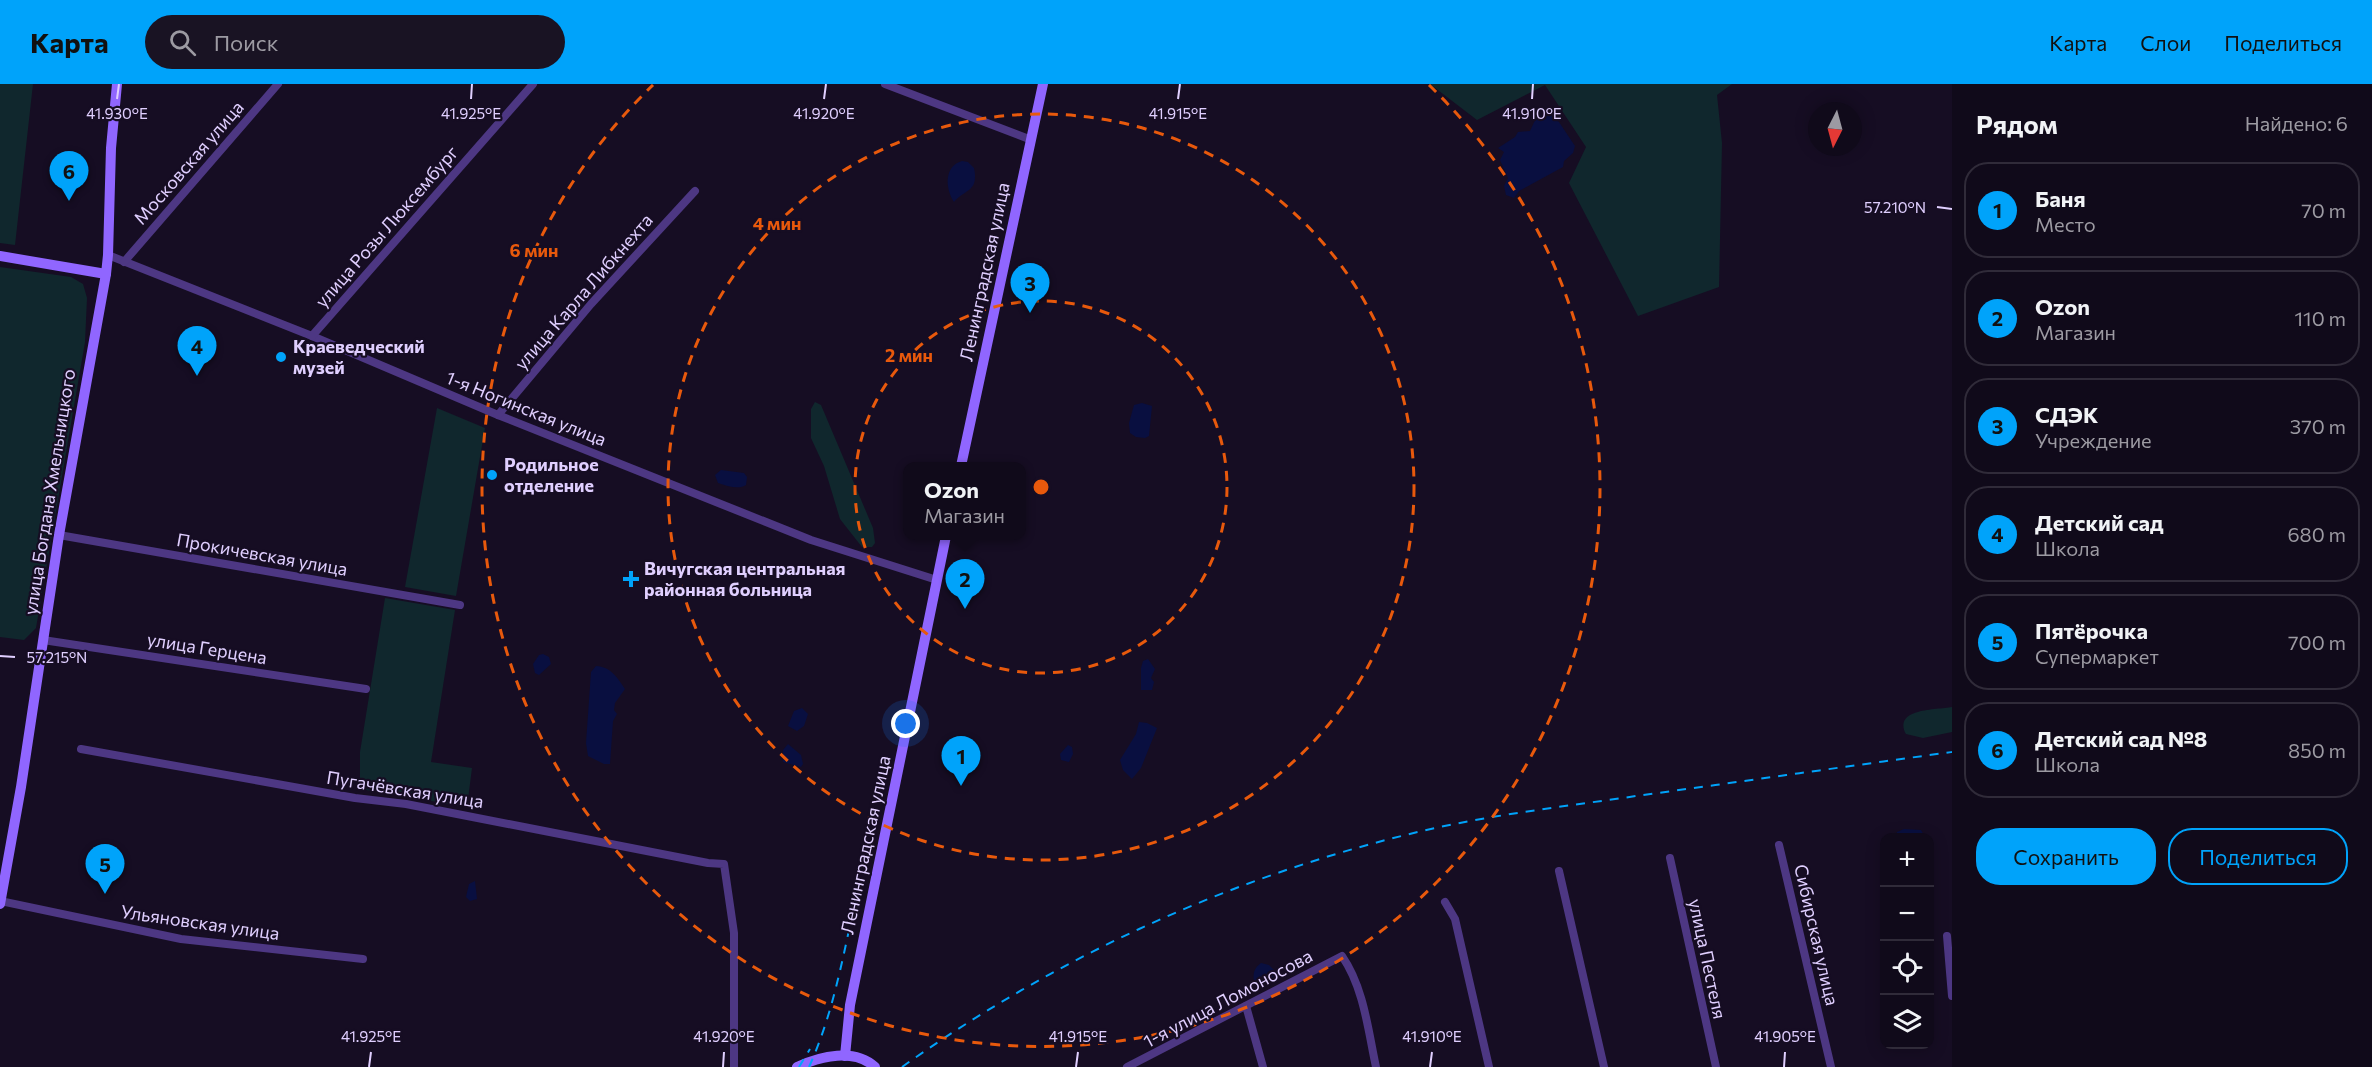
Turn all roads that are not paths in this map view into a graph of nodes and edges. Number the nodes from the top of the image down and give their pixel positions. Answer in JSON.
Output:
{"nodes":[{"id":1,"x":117,"y":84,"type":"edge"},
{"id":2,"x":278,"y":84,"type":"edge"},
{"id":3,"x":533,"y":84,"type":"edge"},
{"id":4,"x":885,"y":84,"type":"edge"},
{"id":5,"x":1042,"y":84,"type":"edge"},
{"id":6,"x":1029,"y":139,"type":"junction"},
{"id":7,"x":695,"y":191,"type":"dead end"},
{"id":8,"x":108,"y":255,"type":"junction"},
{"id":9,"x":0,"y":256,"type":"edge"},
{"id":10,"x":124,"y":262,"type":"junction"},
{"id":11,"x":106,"y":274,"type":"junction"},
{"id":12,"x":312,"y":336,"type":"junction"},
{"id":13,"x":498,"y":415,"type":"junction"},
{"id":14,"x":962,"y":462,"type":"edge"},
{"id":15,"x":59,"y":535,"type":"junction"},
{"id":16,"x":945,"y":540,"type":"edge"},
{"id":17,"x":937,"y":580,"type":"junction"},
{"id":18,"x":460,"y":605,"type":"dead end"},
{"id":19,"x":44,"y":640,"type":"junction"},
{"id":20,"x":366,"y":689,"type":"dead end"},
{"id":21,"x":81,"y":749,"type":"dead end"},
{"id":22,"x":1779,"y":845,"type":"dead end"},
{"id":23,"x":1670,"y":858,"type":"dead end"},
{"id":24,"x":1559,"y":871,"type":"dead end"},
{"id":25,"x":0,"y":902,"type":"edge"},
{"id":26,"x":1445,"y":902,"type":"dead end"},
{"id":27,"x":1947,"y":936,"type":"dead end"},
{"id":28,"x":363,"y":958,"type":"dead end"},
{"id":29,"x":1952,"y":996,"type":"edge"},
{"id":30,"x":1246,"y":1006,"type":"junction"},
{"id":31,"x":845,"y":1056,"type":"junction"},
{"id":32,"x":1146,"y":1063,"type":"edge"},
{"id":33,"x":734,"y":1067,"type":"edge"},
{"id":34,"x":797,"y":1067,"type":"edge"},
{"id":35,"x":875,"y":1067,"type":"edge"},
{"id":36,"x":1127,"y":1067,"type":"edge"},
{"id":37,"x":1263,"y":1067,"type":"edge"},
{"id":38,"x":1376,"y":1067,"type":"edge"},
{"id":39,"x":1489,"y":1067,"type":"edge"},
{"id":40,"x":1604,"y":1067,"type":"edge"},
{"id":41,"x":1716,"y":1067,"type":"edge"},
{"id":42,"x":1831,"y":1067,"type":"edge"}],
"edges":[{"from":1,"to":8,"type":"main road","name":"улица Богдана Хмельницкого"},
{"from":2,"to":10,"type":"street","name":"Московская улица"},
{"from":3,"to":12,"type":"street","name":"улица Розы Люксембург"},
{"from":4,"to":6,"type":"street"},
{"from":5,"to":6,"type":"main road","name":"Ленинградская улица"},
{"from":6,"to":14,"type":"main road","name":"Ленинградская улица"},
{"from":7,"to":13,"type":"street","name":"улица Карла Либкнехта"},
{"from":8,"to":10,"type":"street","name":"1-я Ногинская улица"},
{"from":8,"to":11,"type":"main road","name":"улица Богдана Хмельницкого"},
{"from":9,"to":11,"type":"main road"},
{"from":10,"to":12,"type":"street","name":"1-я Ногинская улица"},
{"from":11,"to":15,"type":"main road","name":"улица Богдана Хмельницкого"},
{"from":12,"to":13,"type":"street","name":"1-я Ногинская улица"},
{"from":13,"to":17,"type":"street","name":"1-я Ногинская улица"},
{"from":15,"to":18,"type":"street","name":"Прокичевская улица"},
{"from":15,"to":19,"type":"main road","name":"улица Богдана Хмельницкого"},
{"from":16,"to":17,"type":"main road","name":"Ленинградская улица"},
{"from":17,"to":31,"type":"main road","name":"Ленинградская улица"},
{"from":19,"to":20,"type":"street","name":"улица Герцена"},
{"from":19,"to":25,"type":"main road","name":"улица Богдана Хмельницкого"},
{"from":21,"to":33,"type":"street","name":"Пугачёвская улица"},
{"from":22,"to":42,"type":"street","name":"Сибирская улица"},
{"from":23,"to":41,"type":"street","name":"улица Пестеля"},
{"from":24,"to":40,"type":"street"},
{"from":25,"to":28,"type":"street","name":"Ульяновская улица"},
{"from":26,"to":39,"type":"street"},
{"from":27,"to":29,"type":"street"},
{"from":30,"to":32,"type":"street","name":"1-я улица Ломоносова"},
{"from":30,"to":37,"type":"street"},
{"from":30,"to":38,"type":"street","name":"1-я улица Ломоносова"},
{"from":31,"to":34,"type":"main road"},
{"from":31,"to":35,"type":"main road"},
{"from":32,"to":36,"type":"street","name":"1-я улица Ломоносова"}]}
